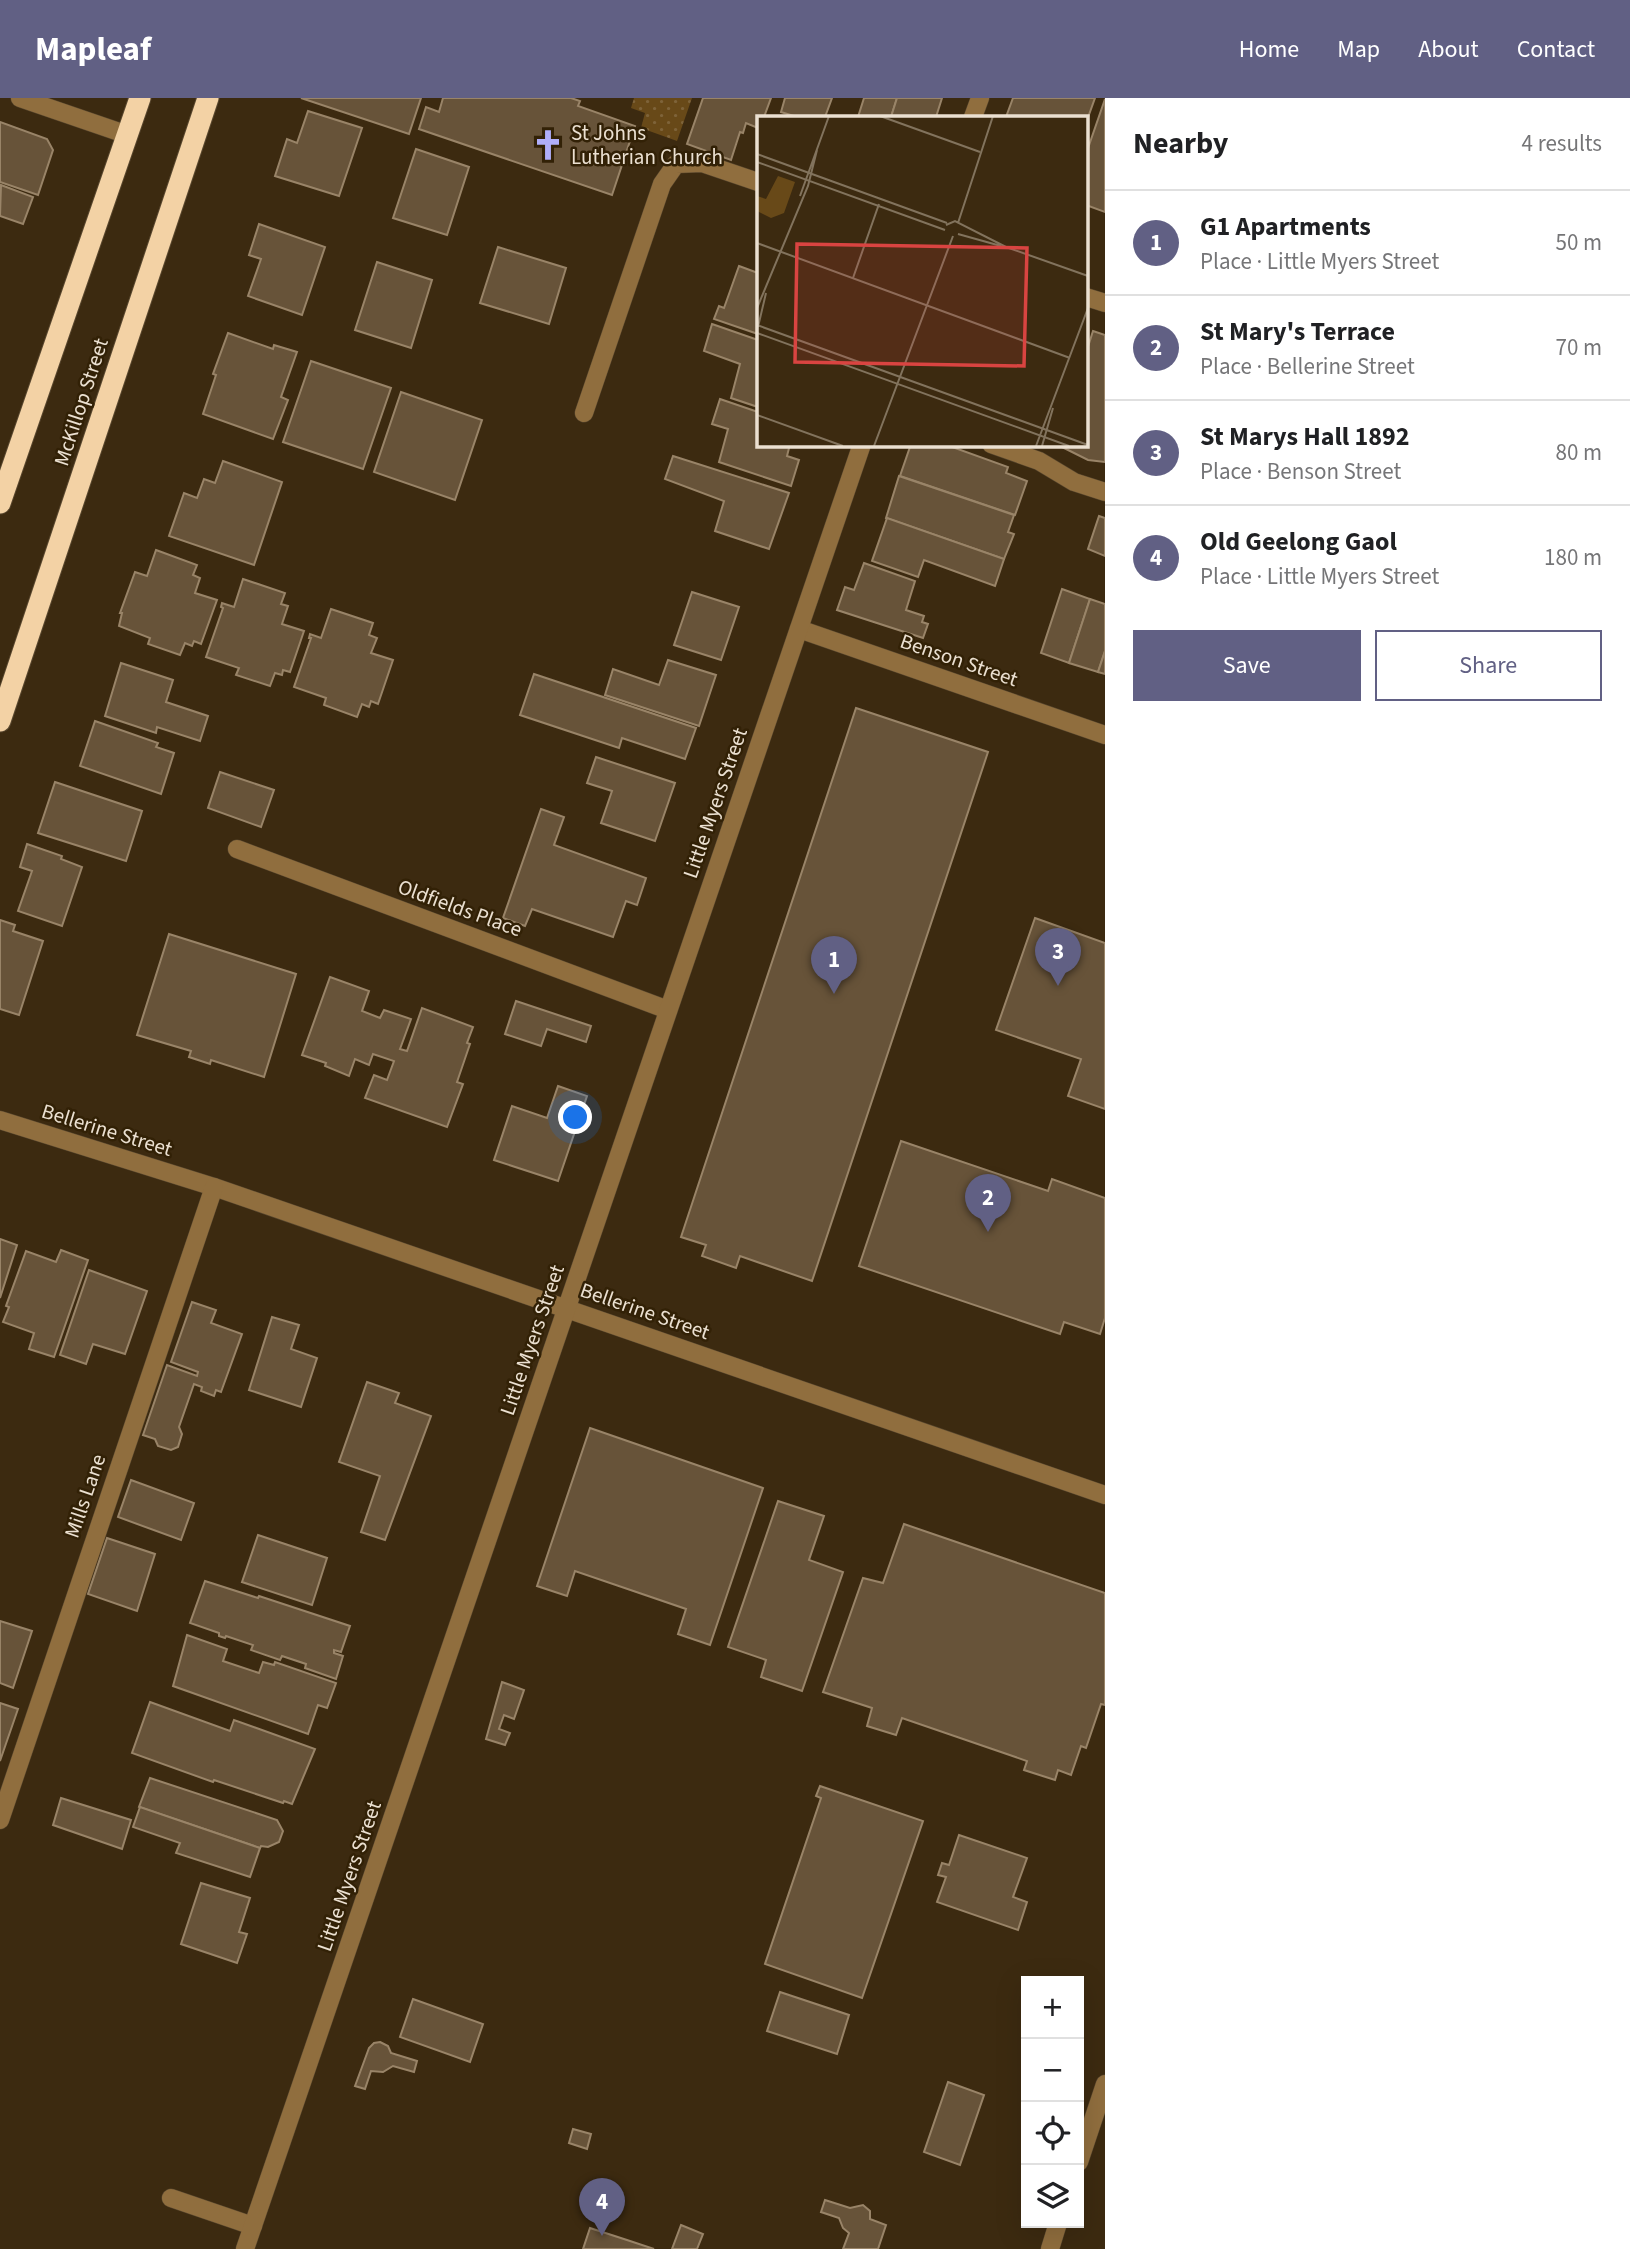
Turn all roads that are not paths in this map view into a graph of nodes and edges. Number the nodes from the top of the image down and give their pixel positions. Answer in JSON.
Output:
{"nodes":[{"id":1,"x":20,"y":98,"type":"edge"},
{"id":2,"x":141,"y":98,"type":"edge"},
{"id":3,"x":208,"y":98,"type":"edge"},
{"id":4,"x":980,"y":98,"type":"edge"},
{"id":5,"x":973,"y":116,"type":"edge"},
{"id":6,"x":128,"y":135,"type":"junction"},
{"id":7,"x":757,"y":182,"type":"edge"},
{"id":8,"x":1088,"y":298,"type":"edge"},
{"id":9,"x":1105,"y":303,"type":"edge"},
{"id":10,"x":584,"y":413,"type":"dead end"},
{"id":11,"x":861,"y":446,"type":"edge"},
{"id":12,"x":997,"y":446,"type":"edge"},
{"id":13,"x":1105,"y":492,"type":"edge"},
{"id":14,"x":2,"y":493,"type":"edge"},
{"id":15,"x":799,"y":629,"type":"junction"},
{"id":16,"x":0,"y":721,"type":"edge"},
{"id":17,"x":1105,"y":735,"type":"edge"},
{"id":18,"x":237,"y":849,"type":"dead end"},
{"id":19,"x":668,"y":1010,"type":"junction"},
{"id":20,"x":3,"y":1122,"type":"edge"},
{"id":21,"x":214,"y":1187,"type":"junction"},
{"id":22,"x":567,"y":1308,"type":"junction"},
{"id":23,"x":1105,"y":1495,"type":"edge"},
{"id":24,"x":0,"y":1820,"type":"edge"},
{"id":25,"x":1105,"y":2084,"type":"edge"},
{"id":26,"x":1084,"y":2147,"type":"edge"},
{"id":27,"x":171,"y":2198,"type":"dead end"},
{"id":28,"x":253,"y":2226,"type":"junction"},
{"id":29,"x":1056,"y":2228,"type":"edge"},
{"id":30,"x":244,"y":2249,"type":"edge"},
{"id":31,"x":1050,"y":2249,"type":"edge"}],
"edges":[{"from":1,"to":6,"type":"street"},
{"from":2,"to":6,"type":"highway","name":"McKillop Street"},
{"from":3,"to":16,"type":"highway","name":"McKillop Street"},
{"from":4,"to":5,"type":"street"},
{"from":6,"to":14,"type":"highway","name":"McKillop Street"},
{"from":7,"to":10,"type":"street"},
{"from":8,"to":9,"type":"street"},
{"from":11,"to":15,"type":"street","name":"Little Myers Street"},
{"from":12,"to":13,"type":"street"},
{"from":15,"to":17,"type":"street","name":"Benson Street"},
{"from":15,"to":19,"type":"street","name":"Little Myers Street"},
{"from":18,"to":19,"type":"street","name":"Oldfields Place"},
{"from":19,"to":22,"type":"street","name":"Little Myers Street"},
{"from":20,"to":21,"type":"street","name":"Bellerine Street"},
{"from":21,"to":22,"type":"street","name":"Bellerine Street"},
{"from":21,"to":24,"type":"street","name":"Mills Lane"},
{"from":22,"to":23,"type":"street","name":"Bellerine Street"},
{"from":22,"to":28,"type":"street","name":"Little Myers Street"},
{"from":25,"to":26,"type":"street"},
{"from":27,"to":28,"type":"street"},
{"from":28,"to":30,"type":"street","name":"Little Myers Street"},
{"from":29,"to":31,"type":"street"}]}
